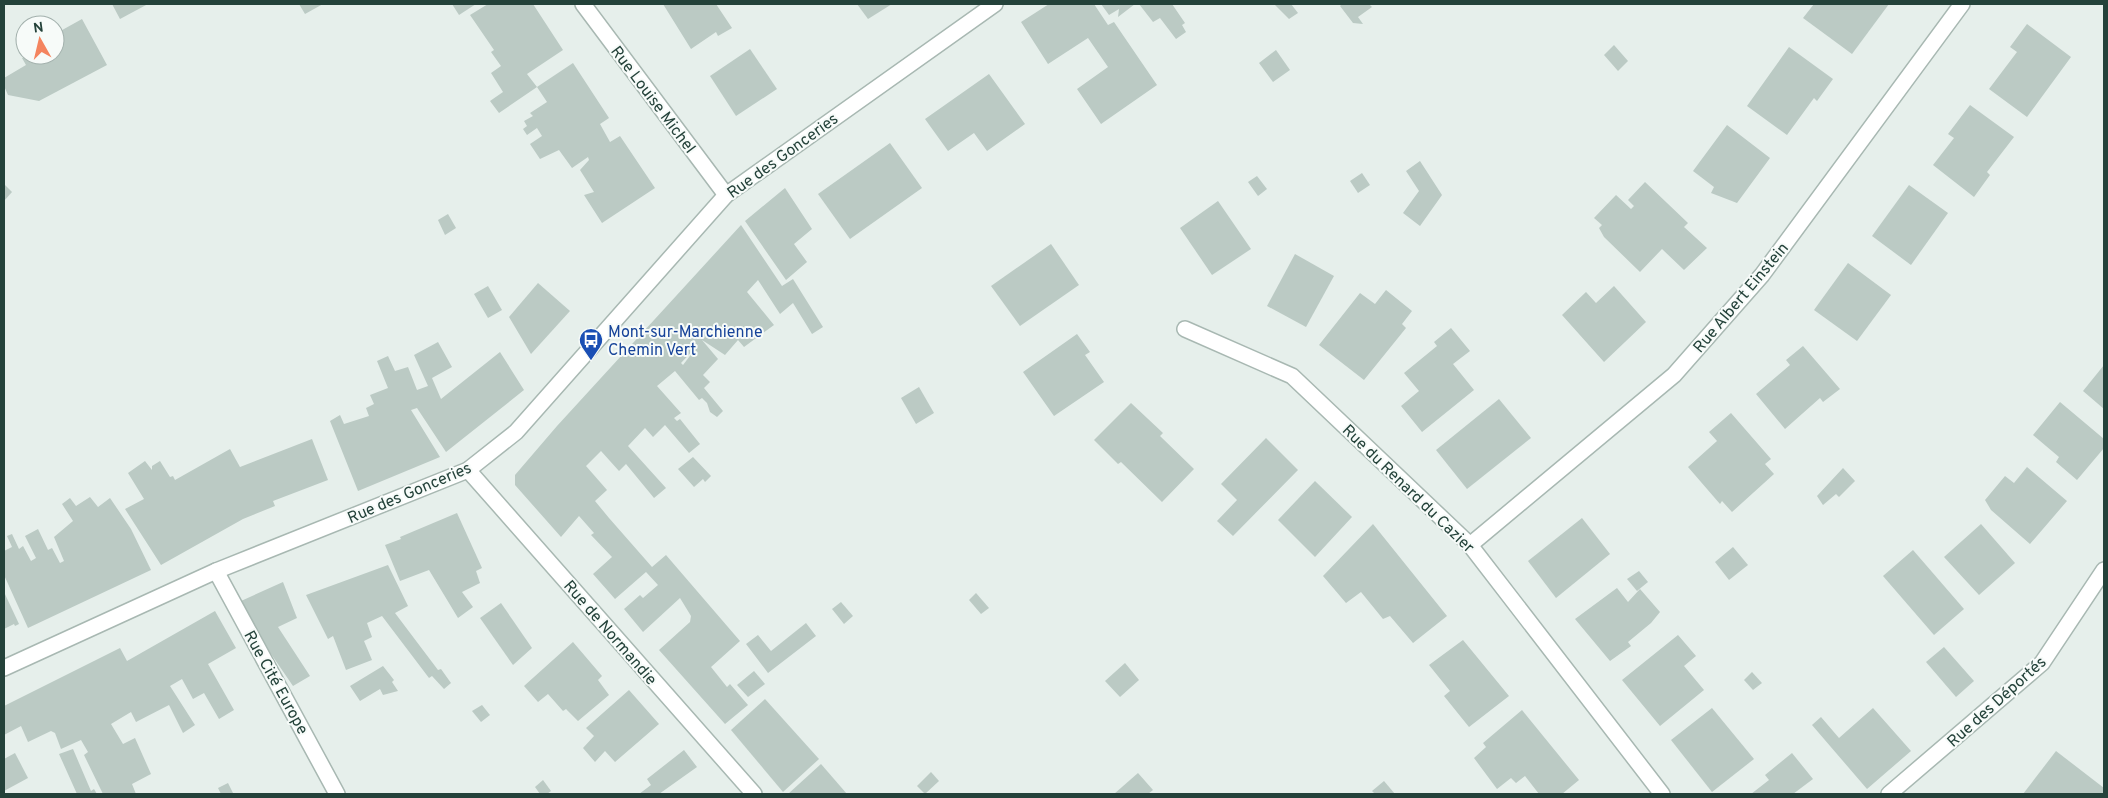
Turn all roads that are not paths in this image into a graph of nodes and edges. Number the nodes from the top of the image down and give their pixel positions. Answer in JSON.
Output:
{"nodes":[{"id":1,"x":583,"y":4,"type":"edge"},
{"id":2,"x":995,"y":4,"type":"edge"},
{"id":3,"x":1962,"y":4,"type":"edge"},
{"id":4,"x":726,"y":195,"type":"junction"},
{"id":5,"x":1185,"y":329,"type":"dead end"},
{"id":6,"x":468,"y":470,"type":"junction"},
{"id":7,"x":1470,"y":544,"type":"junction"},
{"id":8,"x":2104,"y":570,"type":"edge"},
{"id":9,"x":216,"y":571,"type":"junction"},
{"id":10,"x":4,"y":668,"type":"edge"},
{"id":11,"x":337,"y":794,"type":"edge"},
{"id":12,"x":754,"y":794,"type":"edge"},
{"id":13,"x":1662,"y":794,"type":"edge"},
{"id":14,"x":1889,"y":794,"type":"edge"}],
"edges":[{"from":1,"to":4,"type":"street","name":"Rue Louise Michel"},
{"from":2,"to":4,"type":"street","name":"Rue des Gonceries"},
{"from":3,"to":7,"type":"street","name":"Rue Albert Einstein"},
{"from":4,"to":6,"type":"street","name":"Rue des Gonceries"},
{"from":5,"to":7,"type":"street","name":"Rue du Renard du Cazier"},
{"from":6,"to":9,"type":"street","name":"Rue des Gonceries"},
{"from":6,"to":12,"type":"street","name":"Rue de Normandie"},
{"from":7,"to":13,"type":"street","name":"Rue du Renard du Cazier"},
{"from":8,"to":14,"type":"street","name":"Rue des Déportés"},
{"from":9,"to":10,"type":"street","name":"Rue des Gonceries"},
{"from":9,"to":11,"type":"street","name":"Rue Cité Europe"}]}
